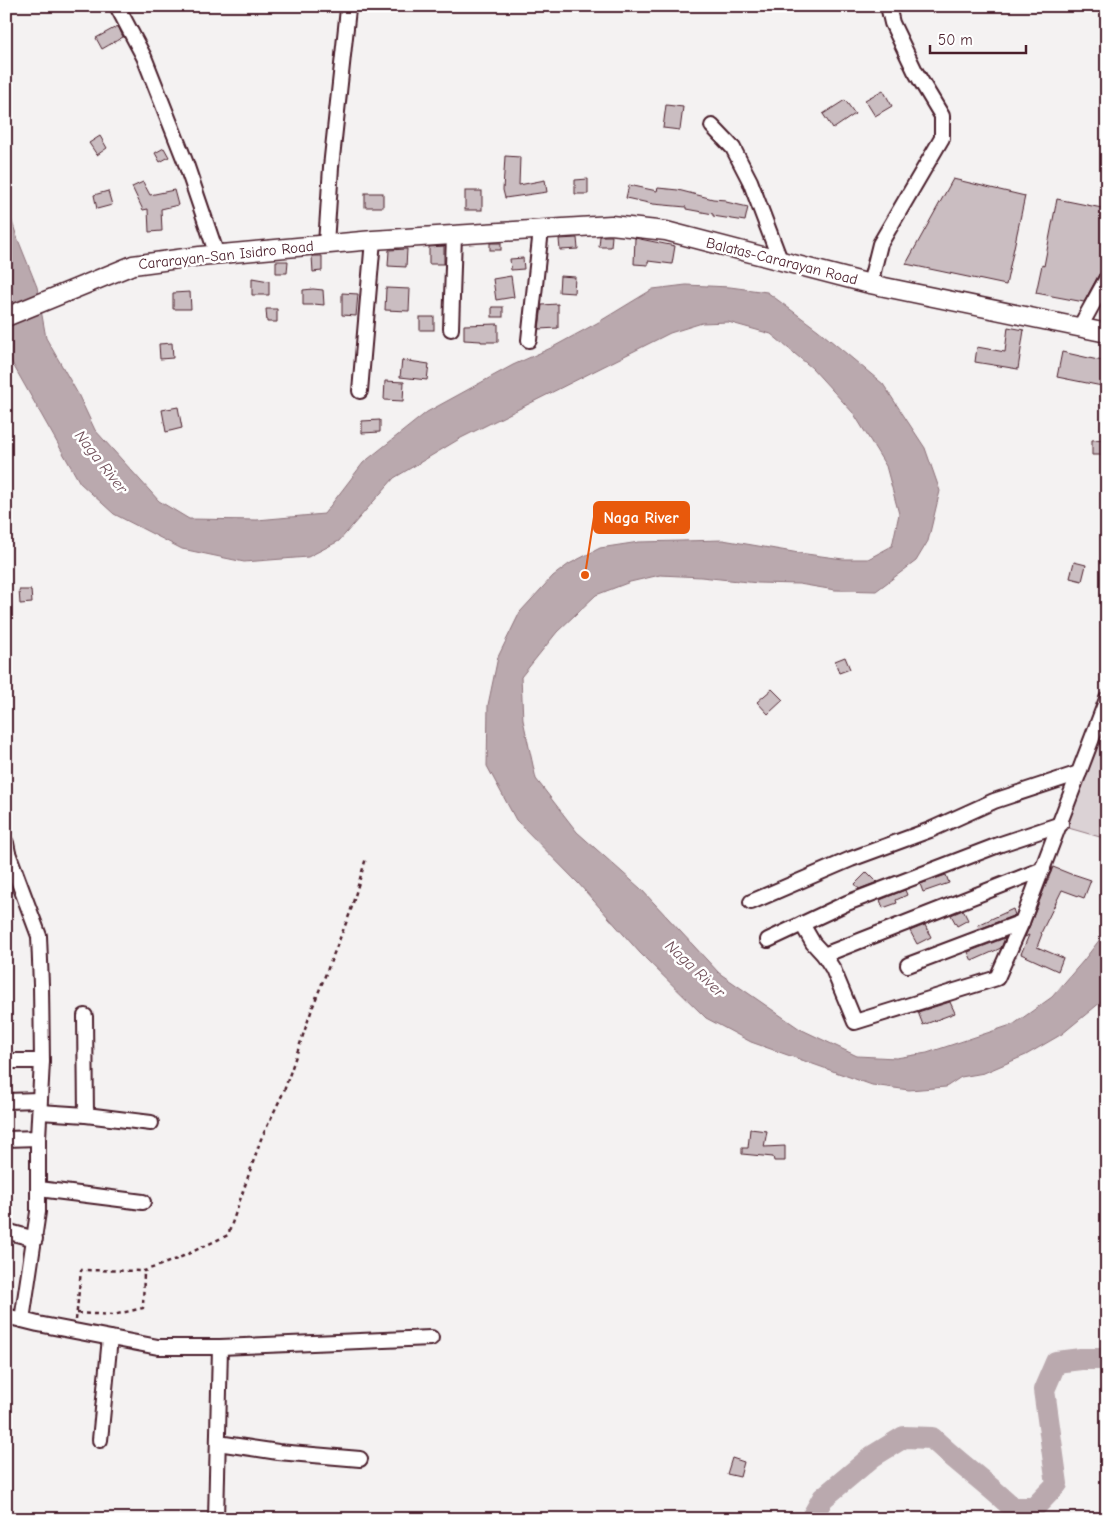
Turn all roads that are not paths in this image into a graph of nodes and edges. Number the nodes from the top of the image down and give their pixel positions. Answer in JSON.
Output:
{"nodes":[{"id":1,"x":117,"y":6,"type":"edge"},
{"id":2,"x":888,"y":6,"type":"edge"},
{"id":3,"x":348,"y":9,"type":"dead end"},
{"id":4,"x":712,"y":126,"type":"dead end"},
{"id":5,"x":541,"y":230,"type":"junction"},
{"id":6,"x":454,"y":235,"type":"junction"},
{"id":7,"x":373,"y":240,"type":"junction"},
{"id":8,"x":326,"y":244,"type":"junction"},
{"id":9,"x":217,"y":255,"type":"junction"},
{"id":10,"x":780,"y":260,"type":"junction"},
{"id":11,"x":1107,"y":278,"type":"edge"},
{"id":12,"x":870,"y":284,"type":"junction"},
{"id":13,"x":6,"y":316,"type":"edge"},
{"id":14,"x":1080,"y":327,"type":"junction"},
{"id":15,"x":451,"y":330,"type":"dead end"},
{"id":16,"x":1107,"y":333,"type":"edge"},
{"id":17,"x":529,"y":340,"type":"dead end"},
{"id":18,"x":360,"y":391,"type":"dead end"},
{"id":19,"x":1107,"y":699,"type":"edge"},
{"id":20,"x":1079,"y":773,"type":"junction"},
{"id":21,"x":1060,"y":824,"type":"junction"},
{"id":22,"x":6,"y":843,"type":"edge"},
{"id":23,"x":1043,"y":869,"type":"junction"},
{"id":24,"x":751,"y":902,"type":"dead end"},
{"id":25,"x":1022,"y":922,"type":"junction"},
{"id":26,"x":802,"y":924,"type":"junction"},
{"id":27,"x":768,"y":940,"type":"dead end"},
{"id":28,"x":824,"y":955,"type":"junction"},
{"id":29,"x":908,"y":966,"type":"dead end"},
{"id":30,"x":85,"y":1016,"type":"dead end"},
{"id":31,"x":42,"y":1060,"type":"junction"},
{"id":32,"x":6,"y":1061,"type":"edge"},
{"id":33,"x":6,"y":1101,"type":"edge"},
{"id":34,"x":39,"y":1106,"type":"junction"},
{"id":35,"x":86,"y":1115,"type":"junction"},
{"id":36,"x":151,"y":1123,"type":"dead end"},
{"id":37,"x":38,"y":1138,"type":"junction"},
{"id":38,"x":6,"y":1139,"type":"edge"},
{"id":39,"x":39,"y":1189,"type":"junction"},
{"id":40,"x":143,"y":1202,"type":"dead end"},
{"id":41,"x":6,"y":1231,"type":"edge"},
{"id":42,"x":35,"y":1239,"type":"junction"},
{"id":43,"x":6,"y":1316,"type":"edge"},
{"id":44,"x":22,"y":1320,"type":"junction"},
{"id":45,"x":110,"y":1338,"type":"junction"},
{"id":46,"x":431,"y":1338,"type":"dead end"},
{"id":47,"x":220,"y":1347,"type":"junction"},
{"id":48,"x":100,"y":1440,"type":"dead end"},
{"id":49,"x":218,"y":1443,"type":"junction"},
{"id":50,"x":360,"y":1458,"type":"dead end"},
{"id":51,"x":216,"y":1519,"type":"edge"}],
"edges":[{"from":1,"to":9,"type":"street"},
{"from":2,"to":12,"type":"street"},
{"from":3,"to":8,"type":"street"},
{"from":4,"to":10,"type":"street"},
{"from":5,"to":6,"type":"main road","name":"Balatas-Cararayan Road"},
{"from":5,"to":10,"type":"main road","name":"Balatas-Cararayan Road"},
{"from":5,"to":17,"type":"street"},
{"from":6,"to":7,"type":"main road","name":"Cararayan-San Isidro Road"},
{"from":6,"to":15,"type":"street"},
{"from":7,"to":8,"type":"main road","name":"Cararayan-San Isidro Road"},
{"from":7,"to":18,"type":"street"},
{"from":8,"to":9,"type":"main road","name":"Cararayan-San Isidro Road"},
{"from":9,"to":13,"type":"main road","name":"Cararayan-San Isidro Road"},
{"from":10,"to":12,"type":"main road","name":"Balatas-Cararayan Road"},
{"from":11,"to":14,"type":"street"},
{"from":12,"to":14,"type":"main road","name":"Balatas-Cararayan Road"},
{"from":14,"to":16,"type":"main road","name":"Balatas-Cararayan Road"},
{"from":19,"to":20,"type":"street"},
{"from":20,"to":21,"type":"street"},
{"from":20,"to":24,"type":"street"},
{"from":21,"to":23,"type":"street"},
{"from":21,"to":26,"type":"street"},
{"from":22,"to":31,"type":"street"},
{"from":23,"to":25,"type":"street"},
{"from":23,"to":28,"type":"street"},
{"from":25,"to":28,"type":"street"},
{"from":25,"to":29,"type":"street"},
{"from":26,"to":27,"type":"street"},
{"from":26,"to":28,"type":"street"},
{"from":30,"to":35,"type":"street"},
{"from":31,"to":32,"type":"street"},
{"from":31,"to":34,"type":"street"},
{"from":33,"to":34,"type":"street"},
{"from":34,"to":35,"type":"street"},
{"from":34,"to":37,"type":"street"},
{"from":35,"to":36,"type":"street"},
{"from":37,"to":38,"type":"street"},
{"from":37,"to":39,"type":"street"},
{"from":39,"to":40,"type":"street"},
{"from":39,"to":42,"type":"street"},
{"from":41,"to":42,"type":"street"},
{"from":42,"to":44,"type":"street"},
{"from":43,"to":44,"type":"street"},
{"from":44,"to":45,"type":"street"},
{"from":45,"to":47,"type":"street"},
{"from":45,"to":48,"type":"street"},
{"from":46,"to":47,"type":"street"},
{"from":47,"to":49,"type":"street"},
{"from":49,"to":50,"type":"street"},
{"from":49,"to":51,"type":"street"}]}
